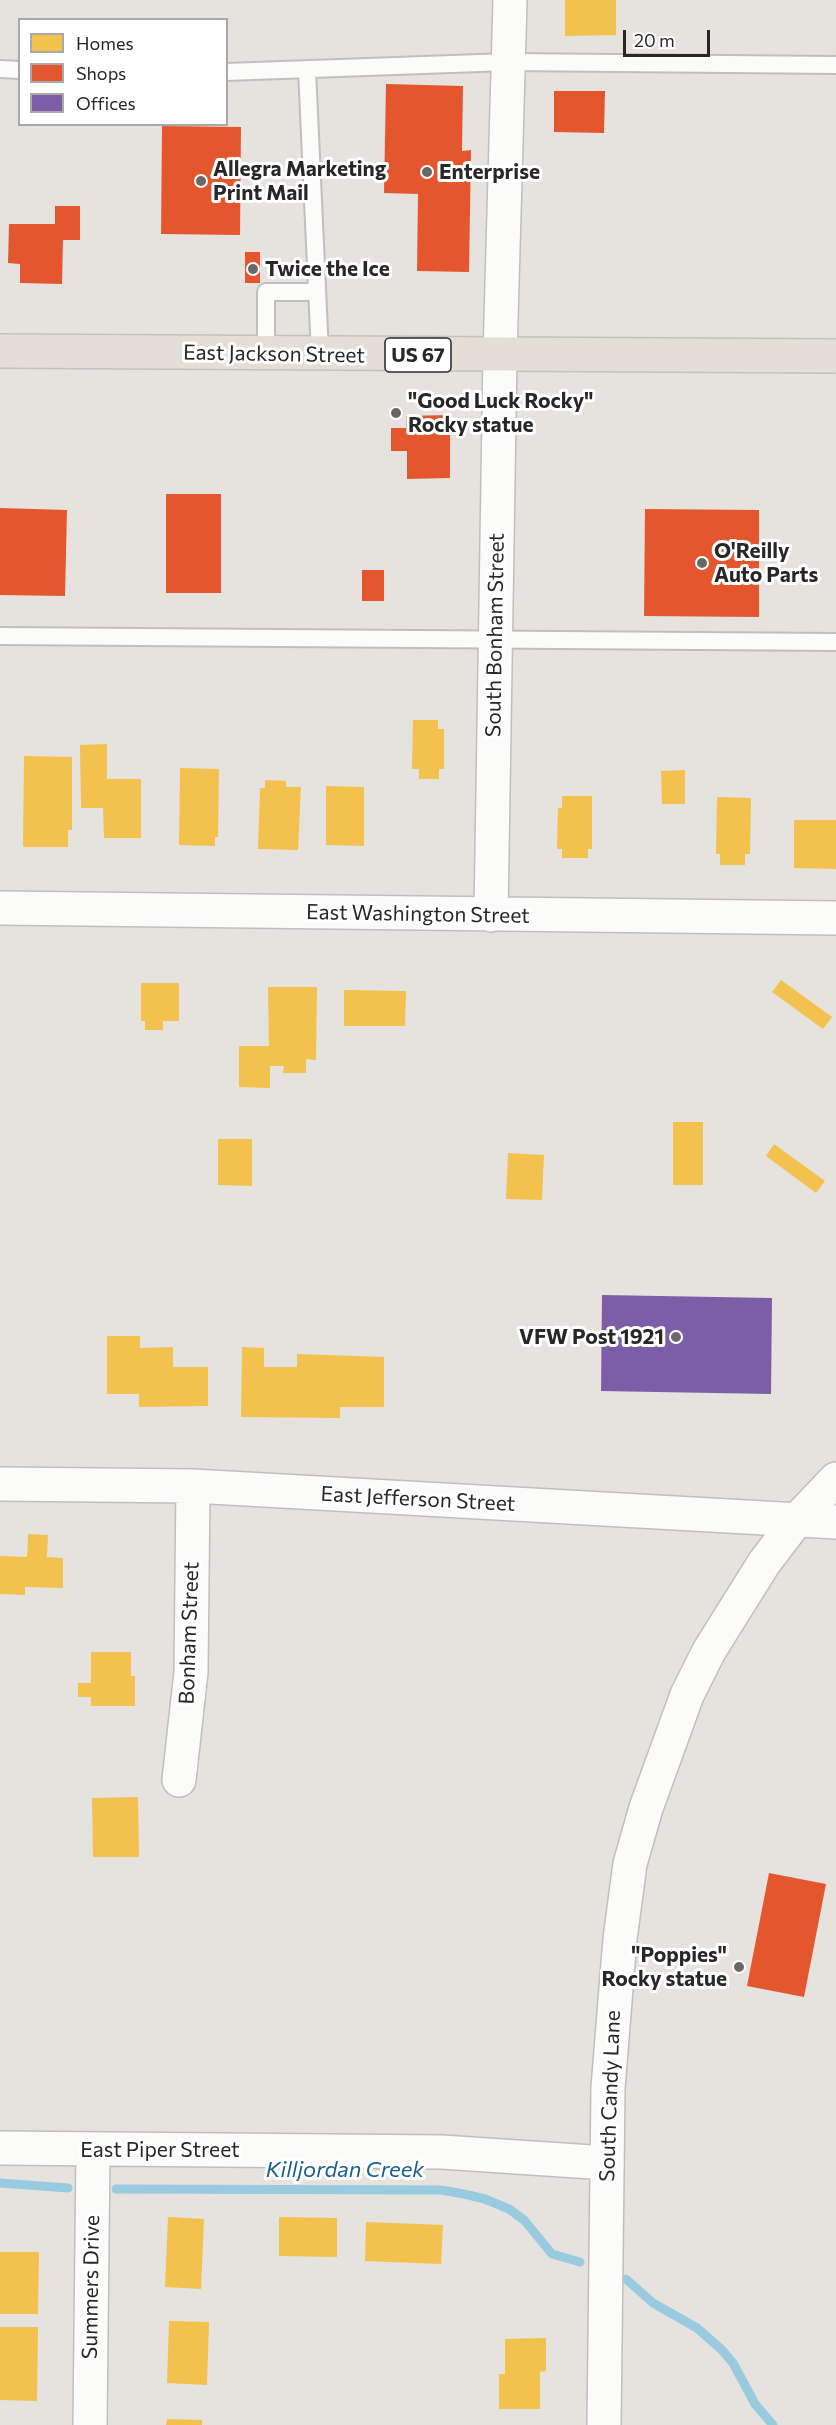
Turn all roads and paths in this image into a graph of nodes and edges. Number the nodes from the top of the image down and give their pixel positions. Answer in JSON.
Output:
{"nodes":[{"id":1,"x":510,"y":0,"type":"edge"},
{"id":2,"x":508,"y":62,"type":"junction"},
{"id":3,"x":836,"y":65,"type":"edge"},
{"id":4,"x":0,"y":69,"type":"edge"},
{"id":5,"x":308,"y":69,"type":"junction"},
{"id":6,"x":18,"y":70,"type":"edge"},
{"id":7,"x":228,"y":72,"type":"edge"},
{"id":8,"x":317,"y":292,"type":"junction"},
{"id":9,"x":0,"y":351,"type":"edge"},
{"id":10,"x":266,"y":354,"type":"junction"},
{"id":11,"x":320,"y":354,"type":"junction"},
{"id":12,"x":500,"y":356,"type":"junction"},
{"id":13,"x":836,"y":356,"type":"edge"},
{"id":14,"x":0,"y":636,"type":"edge"},
{"id":15,"x":495,"y":639,"type":"junction"},
{"id":16,"x":836,"y":642,"type":"edge"},
{"id":17,"x":0,"y":908,"type":"edge"},
{"id":18,"x":491,"y":915,"type":"junction"},
{"id":19,"x":836,"y":918,"type":"edge"},
{"id":20,"x":836,"y":1479,"type":"edge"},
{"id":21,"x":0,"y":1484,"type":"edge"},
{"id":22,"x":193,"y":1486,"type":"junction"},
{"id":23,"x":796,"y":1521,"type":"junction"},
{"id":24,"x":836,"y":1522,"type":"edge"},
{"id":25,"x":179,"y":1780,"type":"dead end"},
{"id":26,"x":0,"y":2148,"type":"edge"},
{"id":27,"x":93,"y":2150,"type":"junction"},
{"id":28,"x":607,"y":2163,"type":"junction"},
{"id":29,"x":90,"y":2425,"type":"edge"},
{"id":30,"x":604,"y":2425,"type":"edge"}],
"edges":[{"from":1,"to":2,"type":"street","name":"South Bonham Street"},
{"from":2,"to":3,"type":"lane"},
{"from":2,"to":5,"type":"lane"},
{"from":2,"to":12,"type":"street","name":"South Bonham Street"},
{"from":4,"to":6,"type":"lane"},
{"from":5,"to":7,"type":"lane"},
{"from":5,"to":8,"type":"lane"},
{"from":8,"to":10,"type":"lane"},
{"from":8,"to":11,"type":"lane"},
{"from":9,"to":10,"type":"highway","name":"East Jackson Street","number":"US 67"},
{"from":10,"to":11,"type":"highway","name":"East Jackson Street","number":"US 67"},
{"from":11,"to":12,"type":"highway","name":"East Jackson Street","number":"US 67"},
{"from":12,"to":13,"type":"highway","name":"East Jackson Street","number":"US 67"},
{"from":12,"to":15,"type":"street","name":"South Bonham Street"},
{"from":14,"to":15,"type":"lane"},
{"from":15,"to":16,"type":"lane"},
{"from":15,"to":18,"type":"street","name":"South Bonham Street"},
{"from":17,"to":18,"type":"street","name":"East Washington Street"},
{"from":18,"to":19,"type":"street","name":"East Washington Street"},
{"from":20,"to":23,"type":"street","name":"South Candy Lane"},
{"from":21,"to":22,"type":"street","name":"East Jefferson Street"},
{"from":22,"to":23,"type":"street","name":"East Jefferson Street"},
{"from":22,"to":25,"type":"street","name":"Bonham Street"},
{"from":23,"to":24,"type":"street","name":"East Jefferson Street"},
{"from":23,"to":28,"type":"street","name":"South Candy Lane"},
{"from":26,"to":27,"type":"street","name":"East Piper Street"},
{"from":27,"to":28,"type":"street","name":"East Piper Street"},
{"from":27,"to":29,"type":"street","name":"Summers Drive"},
{"from":28,"to":30,"type":"street","name":"South Candy Lane"}]}
